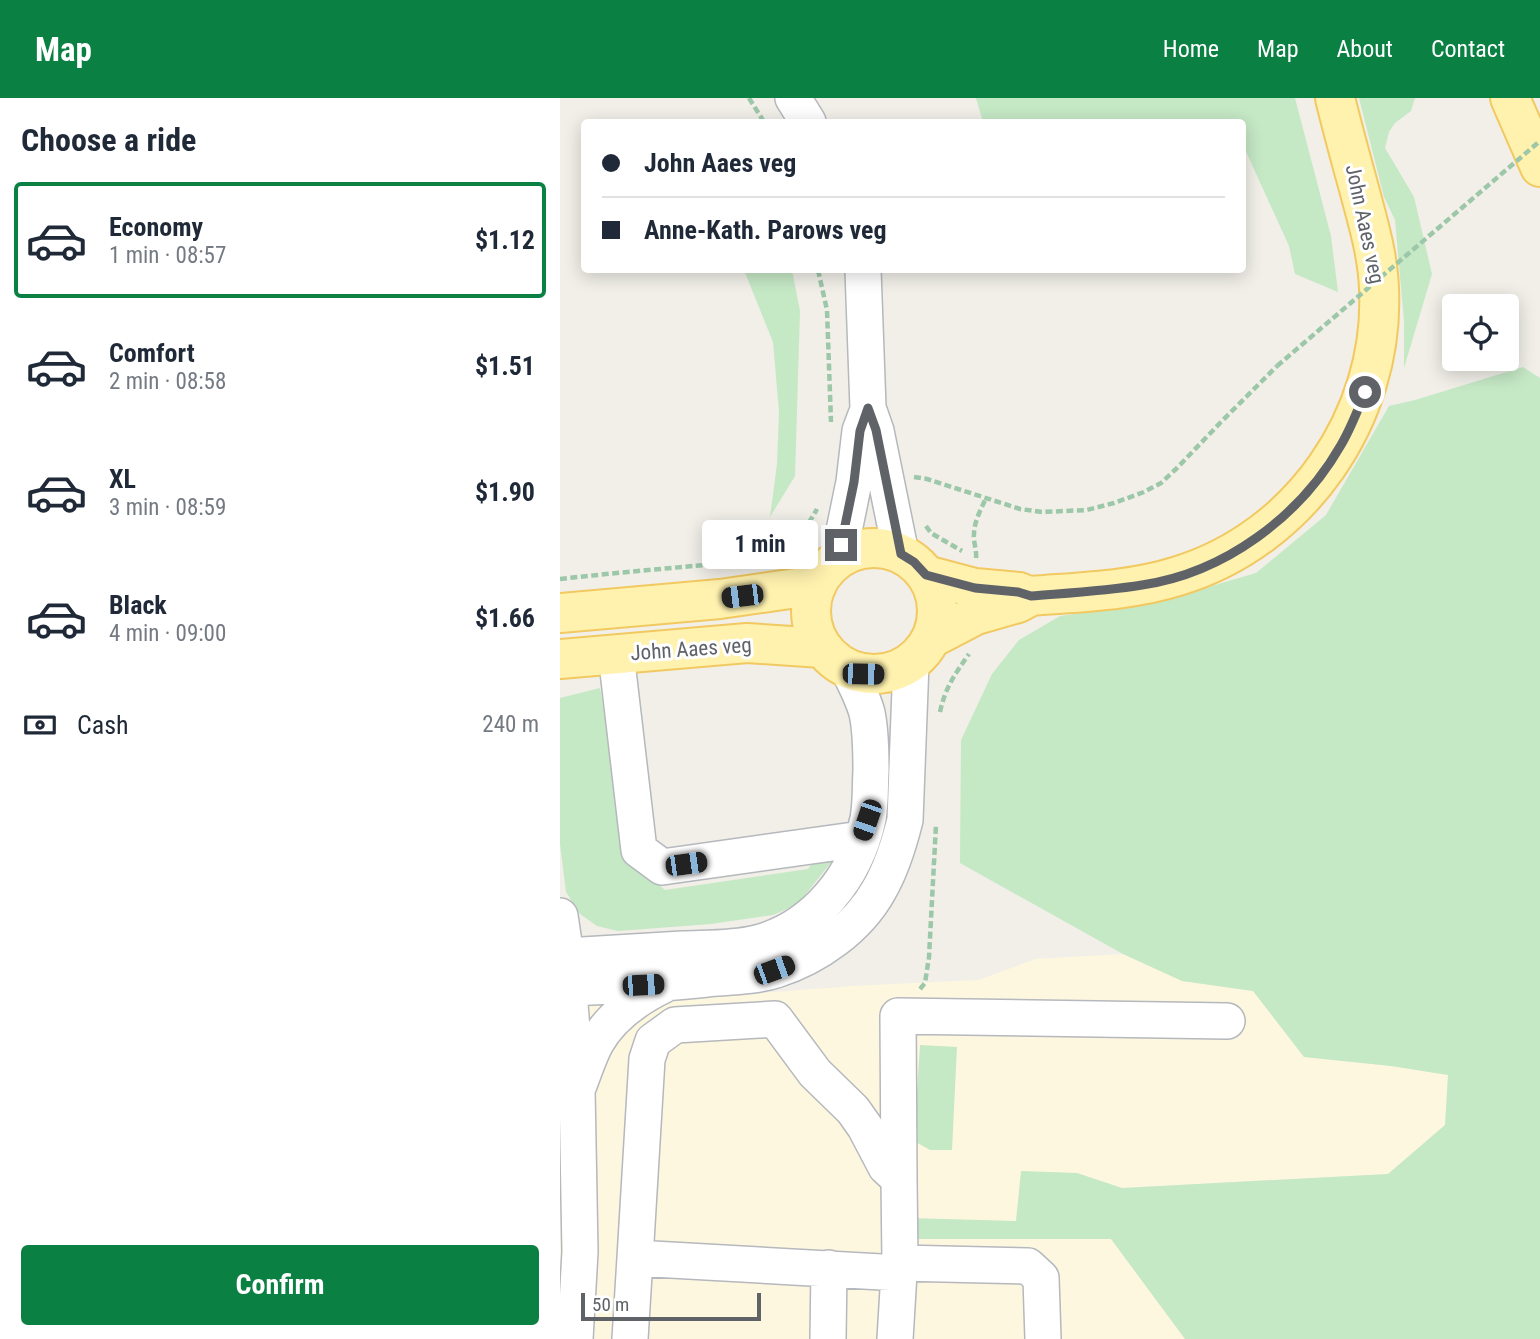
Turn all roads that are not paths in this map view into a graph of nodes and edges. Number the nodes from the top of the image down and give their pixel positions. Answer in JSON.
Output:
{"nodes":[{"id":1,"x":793,"y":98,"type":"edge"},
{"id":2,"x":1335,"y":98,"type":"edge"},
{"id":3,"x":1510,"y":98,"type":"edge"},
{"id":4,"x":806,"y":119,"type":"edge"},
{"id":5,"x":1540,"y":167,"type":"edge"},
{"id":6,"x":863,"y":273,"type":"edge"},
{"id":7,"x":868,"y":408,"type":"junction"},
{"id":8,"x":914,"y":564,"type":"junction"},
{"id":9,"x":827,"y":572,"type":"junction"},
{"id":10,"x":1031,"y":596,"type":"junction"},
{"id":11,"x":560,"y":613,"type":"edge"},
{"id":12,"x":921,"y":651,"type":"junction"},
{"id":13,"x":616,"y":654,"type":"junction"},
{"id":14,"x":560,"y":659,"type":"edge"},
{"id":15,"x":835,"y":659,"type":"junction"},
{"id":16,"x":861,"y":839,"type":"junction"},
{"id":17,"x":560,"y":916,"type":"edge"},
{"id":18,"x":564,"y":972,"type":"edge"},
{"id":19,"x":667,"y":984,"type":"junction"},
{"id":20,"x":1227,"y":1021,"type":"dead end"},
{"id":21,"x":577,"y":1089,"type":"junction"},
{"id":22,"x":899,"y":1179,"type":"junction"},
{"id":23,"x":635,"y":1258,"type":"junction"},
{"id":24,"x":900,"y":1268,"type":"junction"},
{"id":25,"x":829,"y":1269,"type":"junction"},
{"id":26,"x":575,"y":1339,"type":"edge"},
{"id":27,"x":630,"y":1339,"type":"edge"},
{"id":28,"x":828,"y":1339,"type":"edge"},
{"id":29,"x":895,"y":1339,"type":"edge"},
{"id":30,"x":1043,"y":1339,"type":"edge"}],
"edges":[{"from":1,"to":4,"type":"street"},
{"from":2,"to":10,"type":"main road","name":"John Aaes veg"},
{"from":3,"to":5,"type":"main road"},
{"from":6,"to":7,"type":"street"},
{"from":7,"to":8,"type":"street"},
{"from":7,"to":9,"type":"street"},
{"from":8,"to":9,"type":"main road"},
{"from":8,"to":10,"type":"main road","name":"John Aaes veg"},
{"from":8,"to":12,"type":"main road"},
{"from":9,"to":11,"type":"main road"},
{"from":9,"to":15,"type":"main road"},
{"from":10,"to":12,"type":"main road","name":"John Aaes veg"},
{"from":12,"to":15,"type":"main road"},
{"from":12,"to":19,"type":"street"},
{"from":13,"to":14,"type":"main road","name":"John Aaes veg"},
{"from":13,"to":15,"type":"main road","name":"John Aaes veg"},
{"from":13,"to":16,"type":"street"},
{"from":15,"to":16,"type":"street"},
{"from":16,"to":18,"type":"street"},
{"from":17,"to":18,"type":"street"},
{"from":18,"to":19,"type":"street"},
{"from":18,"to":21,"type":"street"},
{"from":19,"to":21,"type":"street"},
{"from":20,"to":22,"type":"street"},
{"from":21,"to":26,"type":"street"},
{"from":22,"to":23,"type":"street"},
{"from":22,"to":24,"type":"street"},
{"from":23,"to":25,"type":"street"},
{"from":23,"to":27,"type":"street"},
{"from":24,"to":25,"type":"street"},
{"from":24,"to":29,"type":"street"},
{"from":24,"to":30,"type":"street"},
{"from":25,"to":28,"type":"street"}]}
